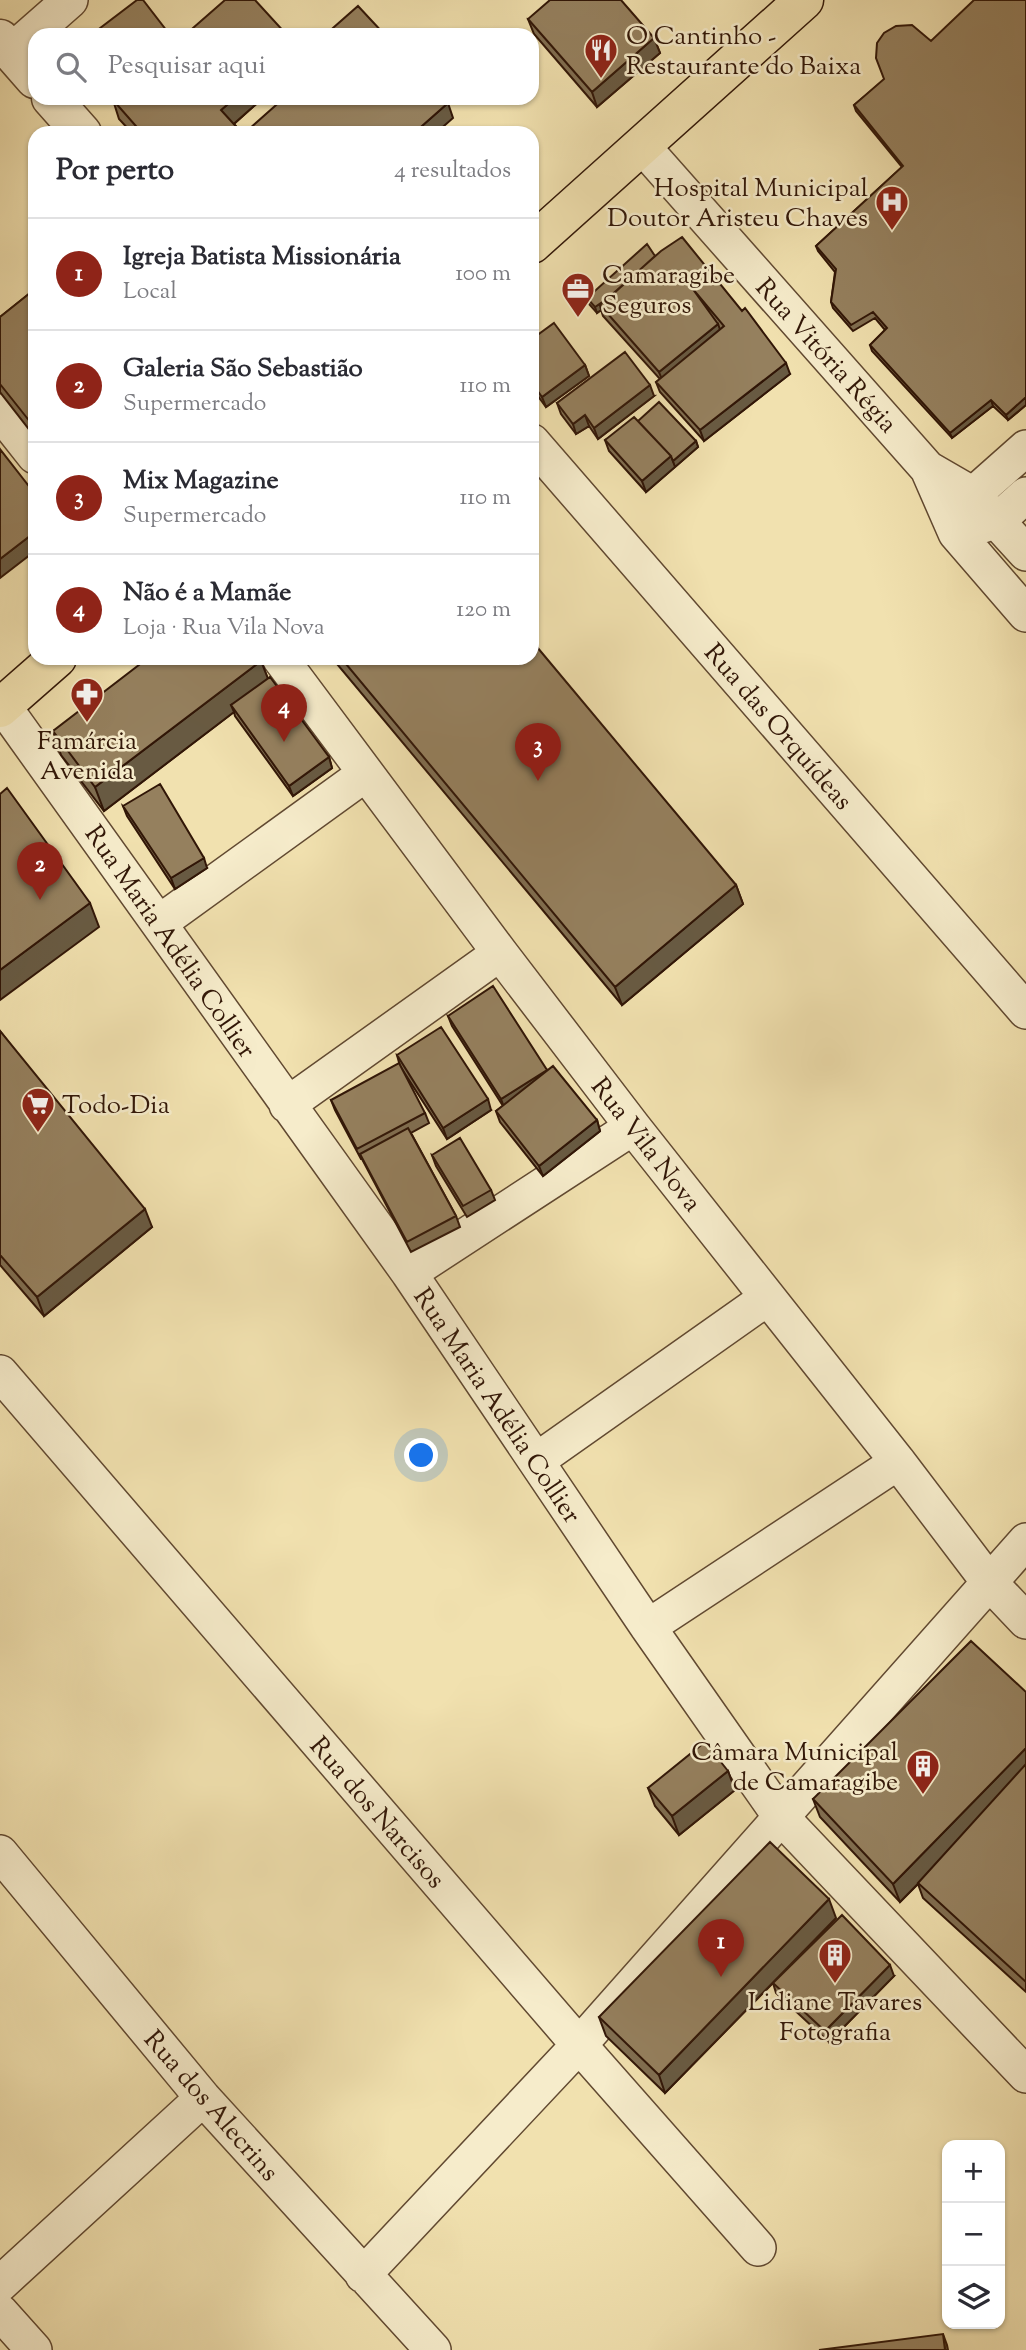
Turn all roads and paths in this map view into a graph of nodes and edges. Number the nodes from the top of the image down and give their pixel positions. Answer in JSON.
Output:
{"nodes":[{"id":1,"x":70,"y":0,"type":"edge"},
{"id":2,"x":804,"y":0,"type":"edge"},
{"id":3,"x":43,"y":28,"type":"edge"},
{"id":4,"x":28,"y":44,"type":"edge"},
{"id":5,"x":15,"y":57,"type":"edge"},
{"id":6,"x":57,"y":105,"type":"edge"},
{"id":7,"x":76,"y":126,"type":"edge"},
{"id":8,"x":643,"y":147,"type":"junction"},
{"id":9,"x":539,"y":238,"type":"edge"},
{"id":10,"x":0,"y":412,"type":"edge"},
{"id":11,"x":28,"y":447,"type":"edge"},
{"id":12,"x":1026,"y":448,"type":"edge"},
{"id":13,"x":539,"y":450,"type":"edge"},
{"id":14,"x":928,"y":469,"type":"junction"},
{"id":15,"x":973,"y":495,"type":"junction"},
{"id":16,"x":1026,"y":495,"type":"edge"},
{"id":17,"x":998,"y":520,"type":"junction"},
{"id":18,"x":956,"y":533,"type":"junction"},
{"id":19,"x":1026,"y":553,"type":"edge"},
{"id":20,"x":1026,"y":614,"type":"edge"},
{"id":21,"x":49,"y":665,"type":"edge"},
{"id":22,"x":285,"y":665,"type":"edge"},
{"id":23,"x":2,"y":707,"type":"edge"},
{"id":24,"x":366,"y":774,"type":"junction"},
{"id":25,"x":159,"y":923,"type":"junction"},
{"id":26,"x":500,"y":953,"type":"junction"},
{"id":27,"x":1026,"y":1011,"type":"edge"},
{"id":28,"x":287,"y":1105,"type":"junction"},
{"id":29,"x":633,"y":1127,"type":"junction"},
{"id":30,"x":409,"y":1273,"type":"junction"},
{"id":31,"x":767,"y":1298,"type":"junction"},
{"id":32,"x":5,"y":1389,"type":"edge"},
{"id":33,"x":536,"y":1461,"type":"junction"},
{"id":34,"x":898,"y":1462,"type":"junction"},
{"id":35,"x":1026,"y":1541,"type":"edge"},
{"id":36,"x":989,"y":1582,"type":"junction"},
{"id":37,"x":1026,"y":1621,"type":"edge"},
{"id":38,"x":648,"y":1627,"type":"junction"},
{"id":39,"x":781,"y":1817,"type":"junction"},
{"id":40,"x":0,"y":1853,"type":"edge"},
{"id":41,"x":579,"y":2045,"type":"junction"},
{"id":42,"x":1026,"y":2075,"type":"edge"},
{"id":43,"x":203,"y":2098,"type":"junction"},
{"id":44,"x":758,"y":2248,"type":"dead end"},
{"id":45,"x":363,"y":2275,"type":"junction"},
{"id":46,"x":0,"y":2284,"type":"edge"},
{"id":47,"x":0,"y":2312,"type":"edge"},
{"id":48,"x":34,"y":2350,"type":"edge"},
{"id":49,"x":433,"y":2350,"type":"edge"}],
"edges":[{"from":1,"to":3,"type":"street"},
{"from":2,"to":8,"type":"main road"},
{"from":4,"to":5,"type":"street"},
{"from":6,"to":7,"type":"street"},
{"from":8,"to":9,"type":"main road"},
{"from":8,"to":14,"type":"street","name":"Rua Vitória Régia"},
{"from":10,"to":11,"type":"street"},
{"from":12,"to":15,"type":"street"},
{"from":13,"to":27,"type":"street","name":"Rua das Orquídeas"},
{"from":14,"to":15,"type":"street","name":"Rua Vitória Régia"},
{"from":14,"to":18,"type":"street","name":"Rua Vitória Régia"},
{"from":15,"to":17,"type":"street","name":"Rua Vitória Régia"},
{"from":15,"to":18,"type":"street"},
{"from":16,"to":17,"type":"street"},
{"from":17,"to":18,"type":"street"},
{"from":17,"to":19,"type":"street","name":"Rua Vitória Régia"},
{"from":18,"to":20,"type":"street","name":"Rua Vitória Régia"},
{"from":21,"to":23,"type":"main road"},
{"from":22,"to":24,"type":"street","name":"Rua Vila Nova"},
{"from":23,"to":25,"type":"street","name":"Rua Maria Adélia Collier"},
{"from":24,"to":25,"type":"street"},
{"from":24,"to":26,"type":"street","name":"Rua Vila Nova"},
{"from":25,"to":28,"type":"street","name":"Rua Maria Adélia Collier"},
{"from":26,"to":28,"type":"street"},
{"from":26,"to":29,"type":"street","name":"Rua Vila Nova"},
{"from":28,"to":30,"type":"street","name":"Rua Maria Adélia Collier"},
{"from":29,"to":30,"type":"street"},
{"from":29,"to":31,"type":"street","name":"Rua Vila Nova"},
{"from":30,"to":33,"type":"street","name":"Rua Maria Adélia Collier"},
{"from":31,"to":33,"type":"street"},
{"from":31,"to":34,"type":"street","name":"Rua Vila Nova"},
{"from":32,"to":41,"type":"street","name":"Rua dos Narcisos"},
{"from":33,"to":38,"type":"street","name":"Rua Maria Adélia Collier"},
{"from":34,"to":36,"type":"street","name":"Rua Vila Nova"},
{"from":34,"to":38,"type":"street"},
{"from":35,"to":36,"type":"street"},
{"from":36,"to":37,"type":"street","name":"Rua Vila Nova"},
{"from":36,"to":39,"type":"street"},
{"from":38,"to":39,"type":"street","name":"Rua Maria Adélia Collier"},
{"from":39,"to":41,"type":"street"},
{"from":39,"to":42,"type":"street","name":"Rua Maria Adélia Collier"},
{"from":40,"to":43,"type":"street","name":"Rua dos Alecrins"},
{"from":41,"to":44,"type":"street","name":"Rua dos Narcisos"},
{"from":41,"to":45,"type":"street"},
{"from":43,"to":45,"type":"street","name":"Rua dos Alecrins"},
{"from":43,"to":46,"type":"street"},
{"from":45,"to":49,"type":"street","name":"Rua dos Alecrins"},
{"from":47,"to":48,"type":"street"}]}
